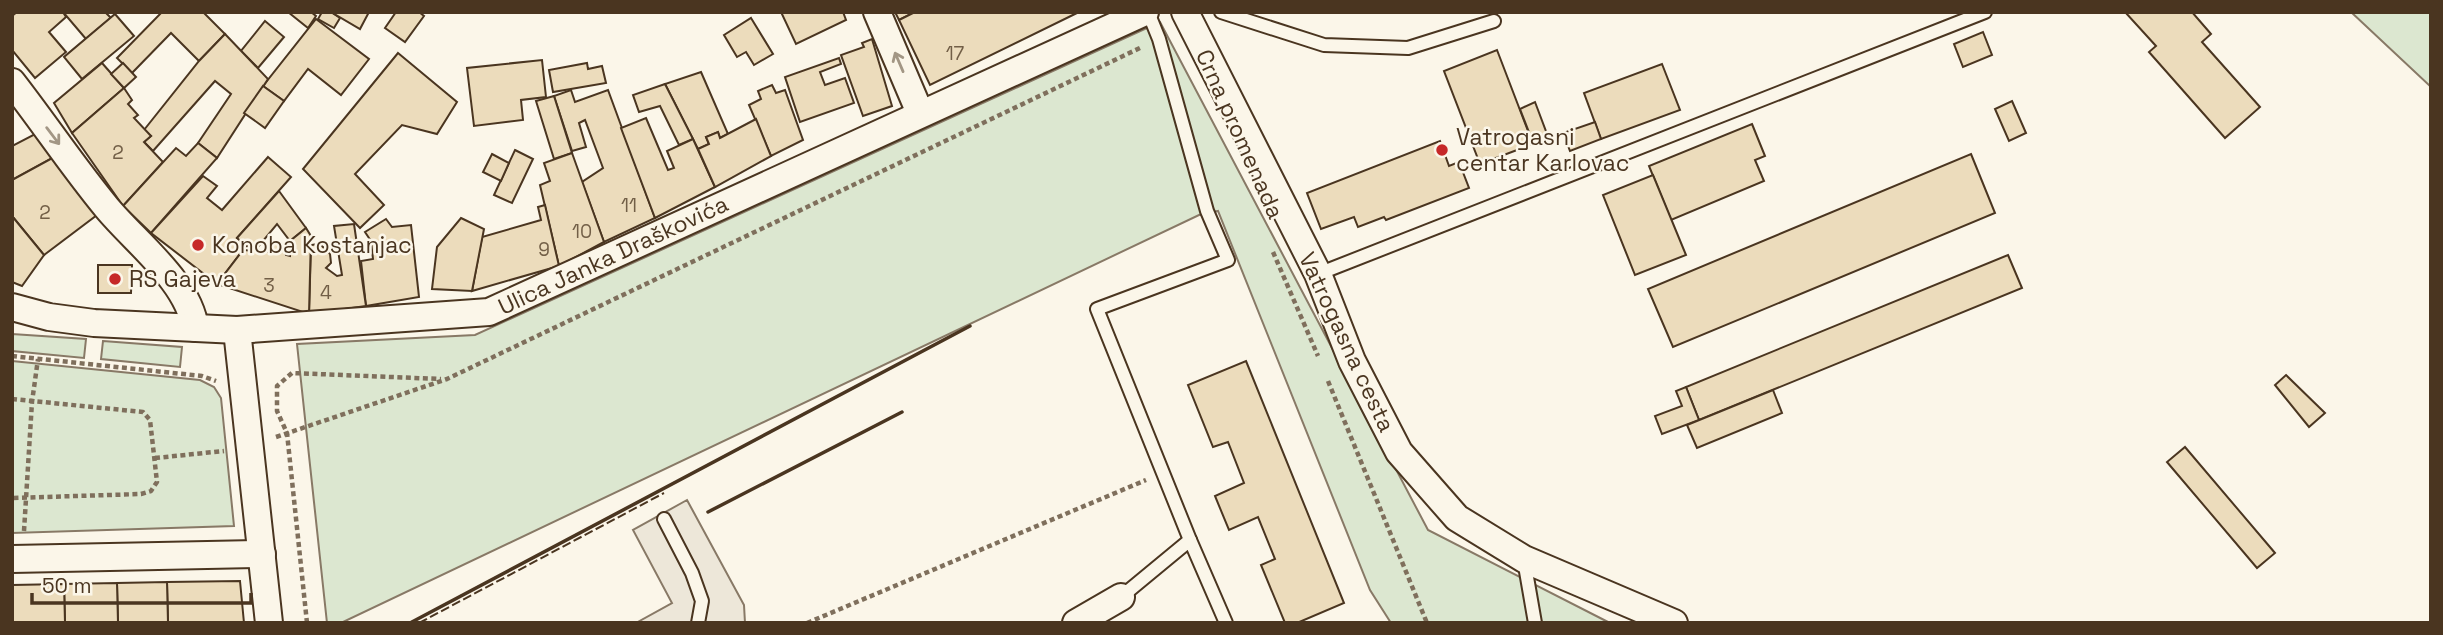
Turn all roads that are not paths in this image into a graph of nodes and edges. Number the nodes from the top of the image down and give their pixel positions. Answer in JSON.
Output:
{"nodes":[{"id":1,"x":877,"y":12,"type":"edge"},
{"id":2,"x":1146,"y":12,"type":"edge"},
{"id":3,"x":1185,"y":12,"type":"edge"},
{"id":4,"x":1220,"y":12,"type":"edge"},
{"id":5,"x":1985,"y":12,"type":"edge"},
{"id":6,"x":1494,"y":21,"type":"dead end"},
{"id":7,"x":12,"y":82,"type":"edge"},
{"id":8,"x":920,"y":113,"type":"junction"},
{"id":9,"x":1318,"y":274,"type":"junction"},
{"id":10,"x":12,"y":307,"type":"edge"},
{"id":11,"x":49,"y":317,"type":"junction"},
{"id":12,"x":12,"y":323,"type":"edge"},
{"id":13,"x":195,"y":328,"type":"junction"},
{"id":14,"x":237,"y":330,"type":"junction"},
{"id":15,"x":664,"y":519,"type":"dead end"},
{"id":16,"x":1190,"y":540,"type":"junction"},
{"id":17,"x":262,"y":554,"type":"junction"},
{"id":18,"x":12,"y":559,"type":"edge"},
{"id":19,"x":1524,"y":559,"type":"junction"},
{"id":20,"x":1121,"y":597,"type":"joint"},
{"id":21,"x":269,"y":623,"type":"edge"},
{"id":22,"x":698,"y":623,"type":"edge"},
{"id":23,"x":1076,"y":623,"type":"edge"},
{"id":24,"x":1226,"y":623,"type":"edge"},
{"id":25,"x":1535,"y":623,"type":"edge"},
{"id":26,"x":1674,"y":623,"type":"edge"}],
"edges":[{"from":8,"to":1,"type":"street","one_way":true},
{"from":2,"to":8,"type":"street","name":"Ulica Janka Draškovića"},
{"from":2,"to":16,"type":"lane"},
{"from":3,"to":9,"type":"street","name":"Vatrogasna cesta"},
{"from":4,"to":6,"type":"lane"},
{"from":5,"to":9,"type":"lane"},
{"from":7,"to":13,"type":"street","one_way":true},
{"from":8,"to":14,"type":"street","name":"Ulica Janka Draškovića"},
{"from":9,"to":19,"type":"street","name":"Vatrogasna cesta"},
{"from":10,"to":11,"type":"street"},
{"from":11,"to":12,"type":"street"},
{"from":11,"to":13,"type":"street","name":"Ulica Janka Draškovića"},
{"from":13,"to":14,"type":"street","name":"Ulica Janka Draškovića"},
{"from":14,"to":17,"type":"street"},
{"from":15,"to":22,"type":"lane"},
{"from":16,"to":20,"type":"lane"},
{"from":16,"to":24,"type":"lane"},
{"from":17,"to":18,"type":"street"},
{"from":17,"to":21,"type":"street"},
{"from":19,"to":25,"type":"lane"},
{"from":19,"to":26,"type":"street","name":"Vatrogasna cesta"},
{"from":20,"to":23,"type":"street"}]}
